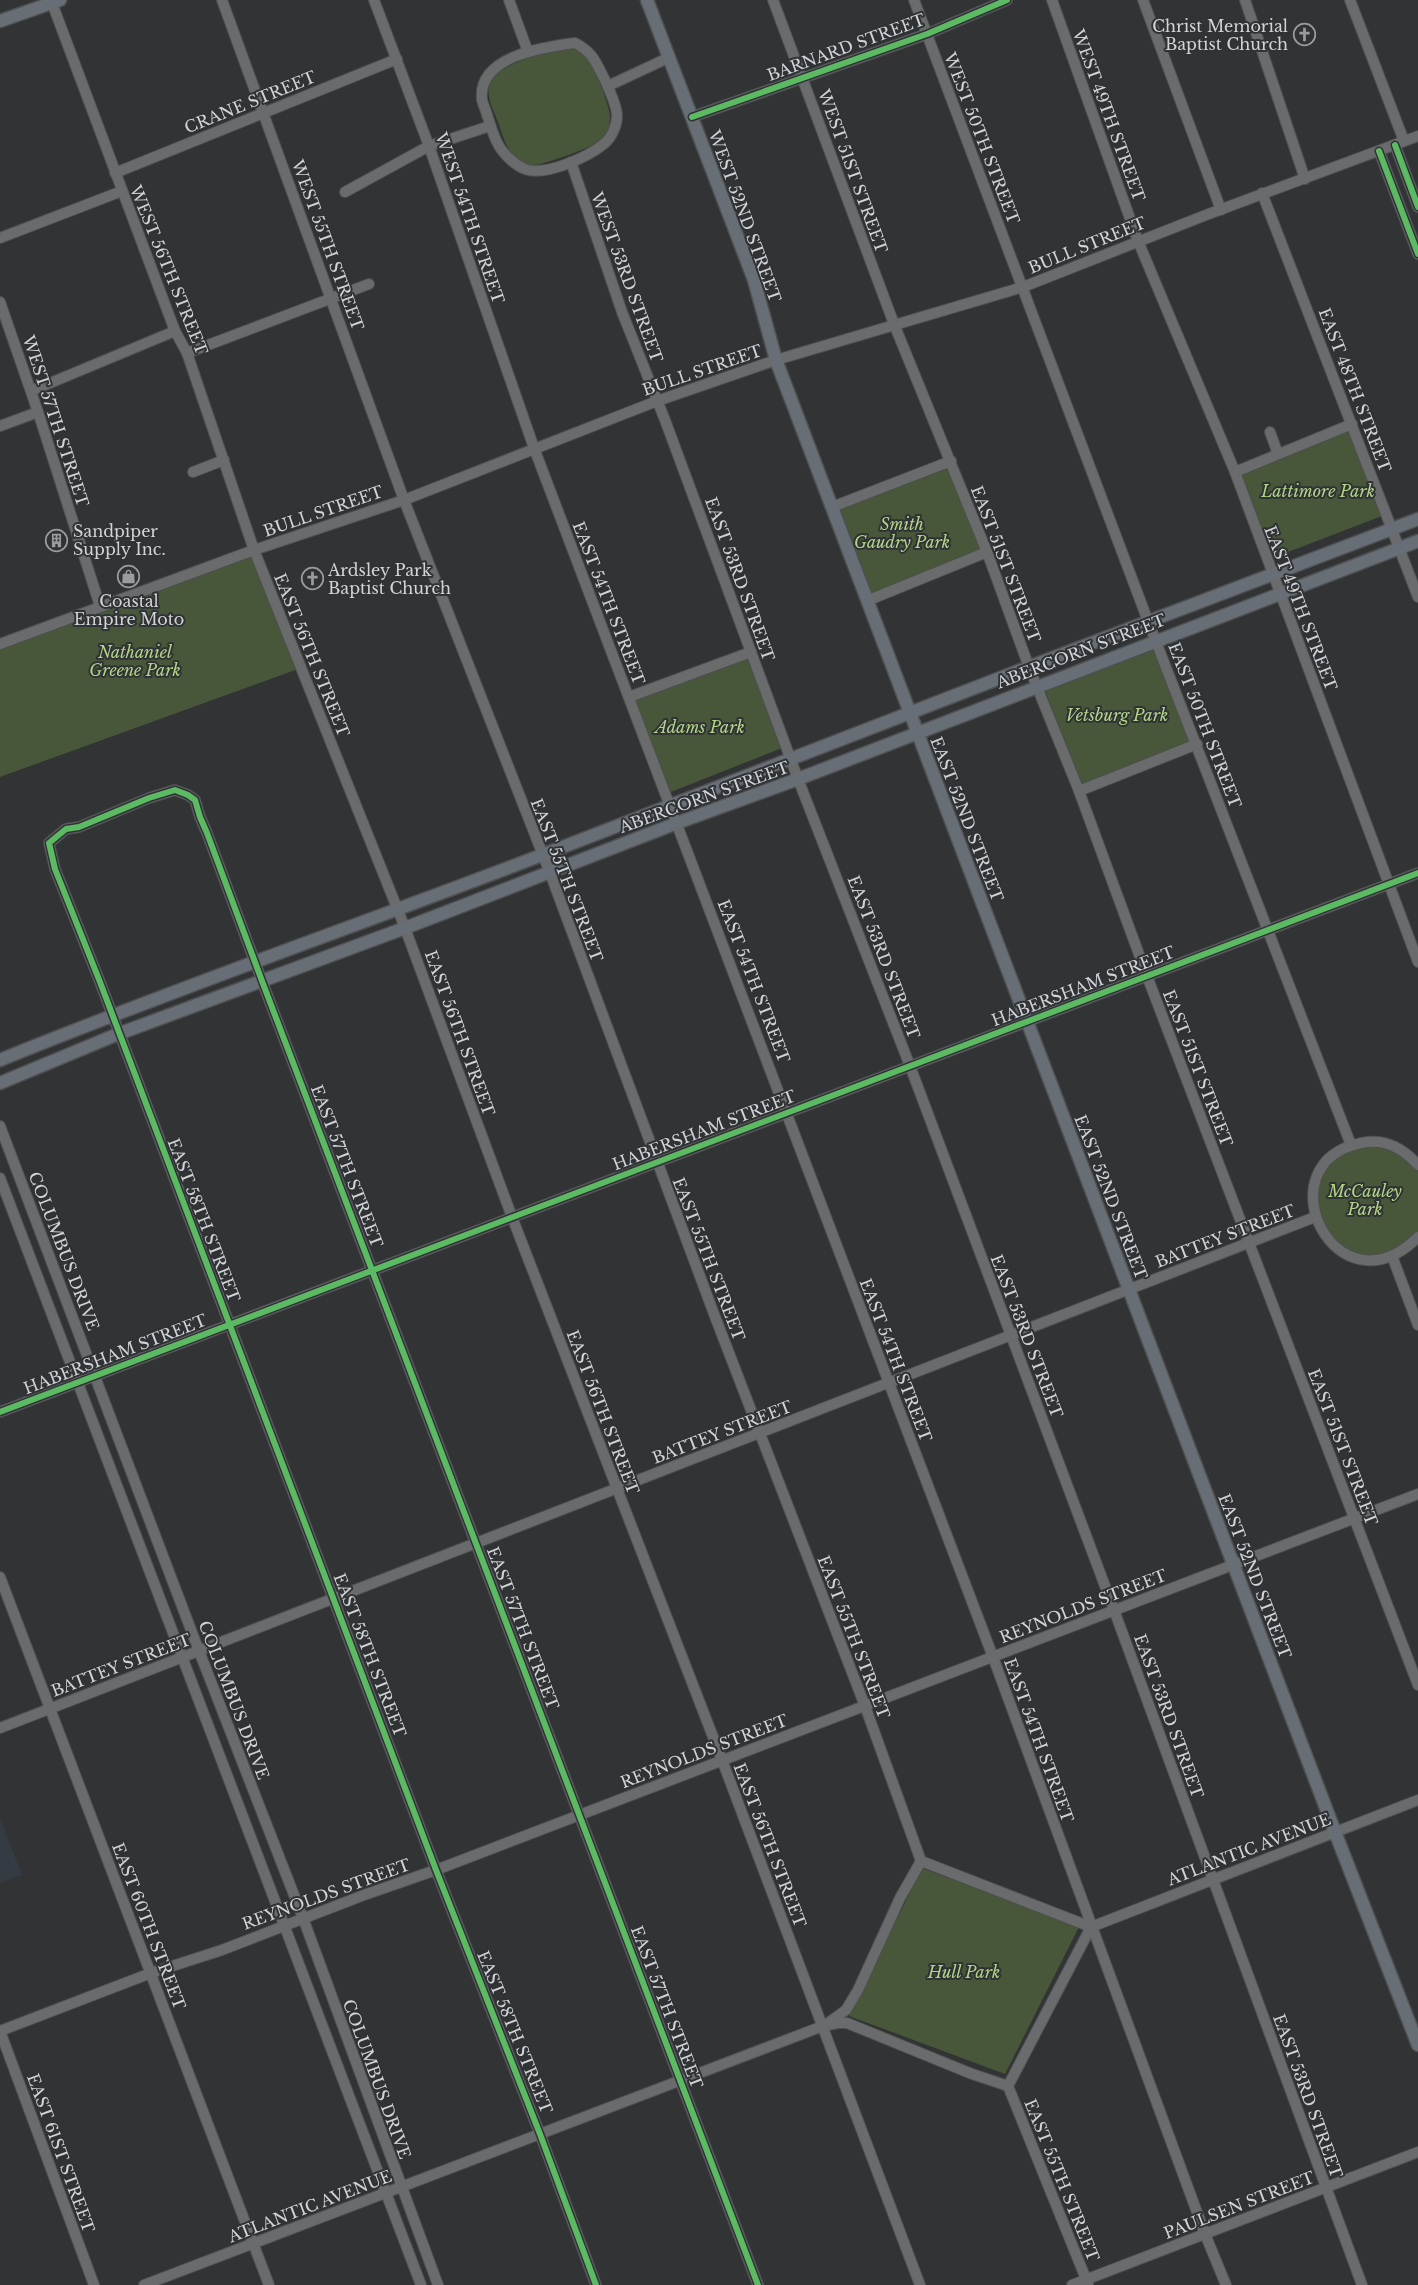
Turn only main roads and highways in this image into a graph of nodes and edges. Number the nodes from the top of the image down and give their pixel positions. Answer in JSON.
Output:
{"nodes":[{"id":1,"x":647,"y":0,"type":"edge"},
{"id":2,"x":56,"y":1,"type":"edge"},
{"id":3,"x":0,"y":21,"type":"edge"},
{"id":4,"x":776,"y":360,"type":"joint"},
{"id":5,"x":1418,"y":519,"type":"edge"},
{"id":6,"x":1418,"y":540,"type":"edge"},
{"id":7,"x":910,"y":714,"type":"junction"},
{"id":8,"x":917,"y":733,"type":"junction"},
{"id":9,"x":0,"y":1060,"type":"edge"},
{"id":10,"x":0,"y":1083,"type":"edge"},
{"id":11,"x":1418,"y":2045,"type":"edge"}],
"edges":[{"from":1,"to":4,"type":"main road","name":"WEST 52ND STREET"},
{"from":2,"to":3,"type":"main road"},
{"from":4,"to":7,"type":"main road","name":"EAST 52ND STREET"},
{"from":5,"to":7,"type":"main road","name":"ABERCORN STREET"},
{"from":6,"to":8,"type":"main road","name":"ABERCORN STREET"},
{"from":7,"to":8,"type":"main road","name":"EAST 52ND STREET"},
{"from":7,"to":9,"type":"main road","name":"ABERCORN STREET"},
{"from":8,"to":10,"type":"main road","name":"ABERCORN STREET"},
{"from":8,"to":11,"type":"main road","name":"EAST 52ND STREET"}]}
